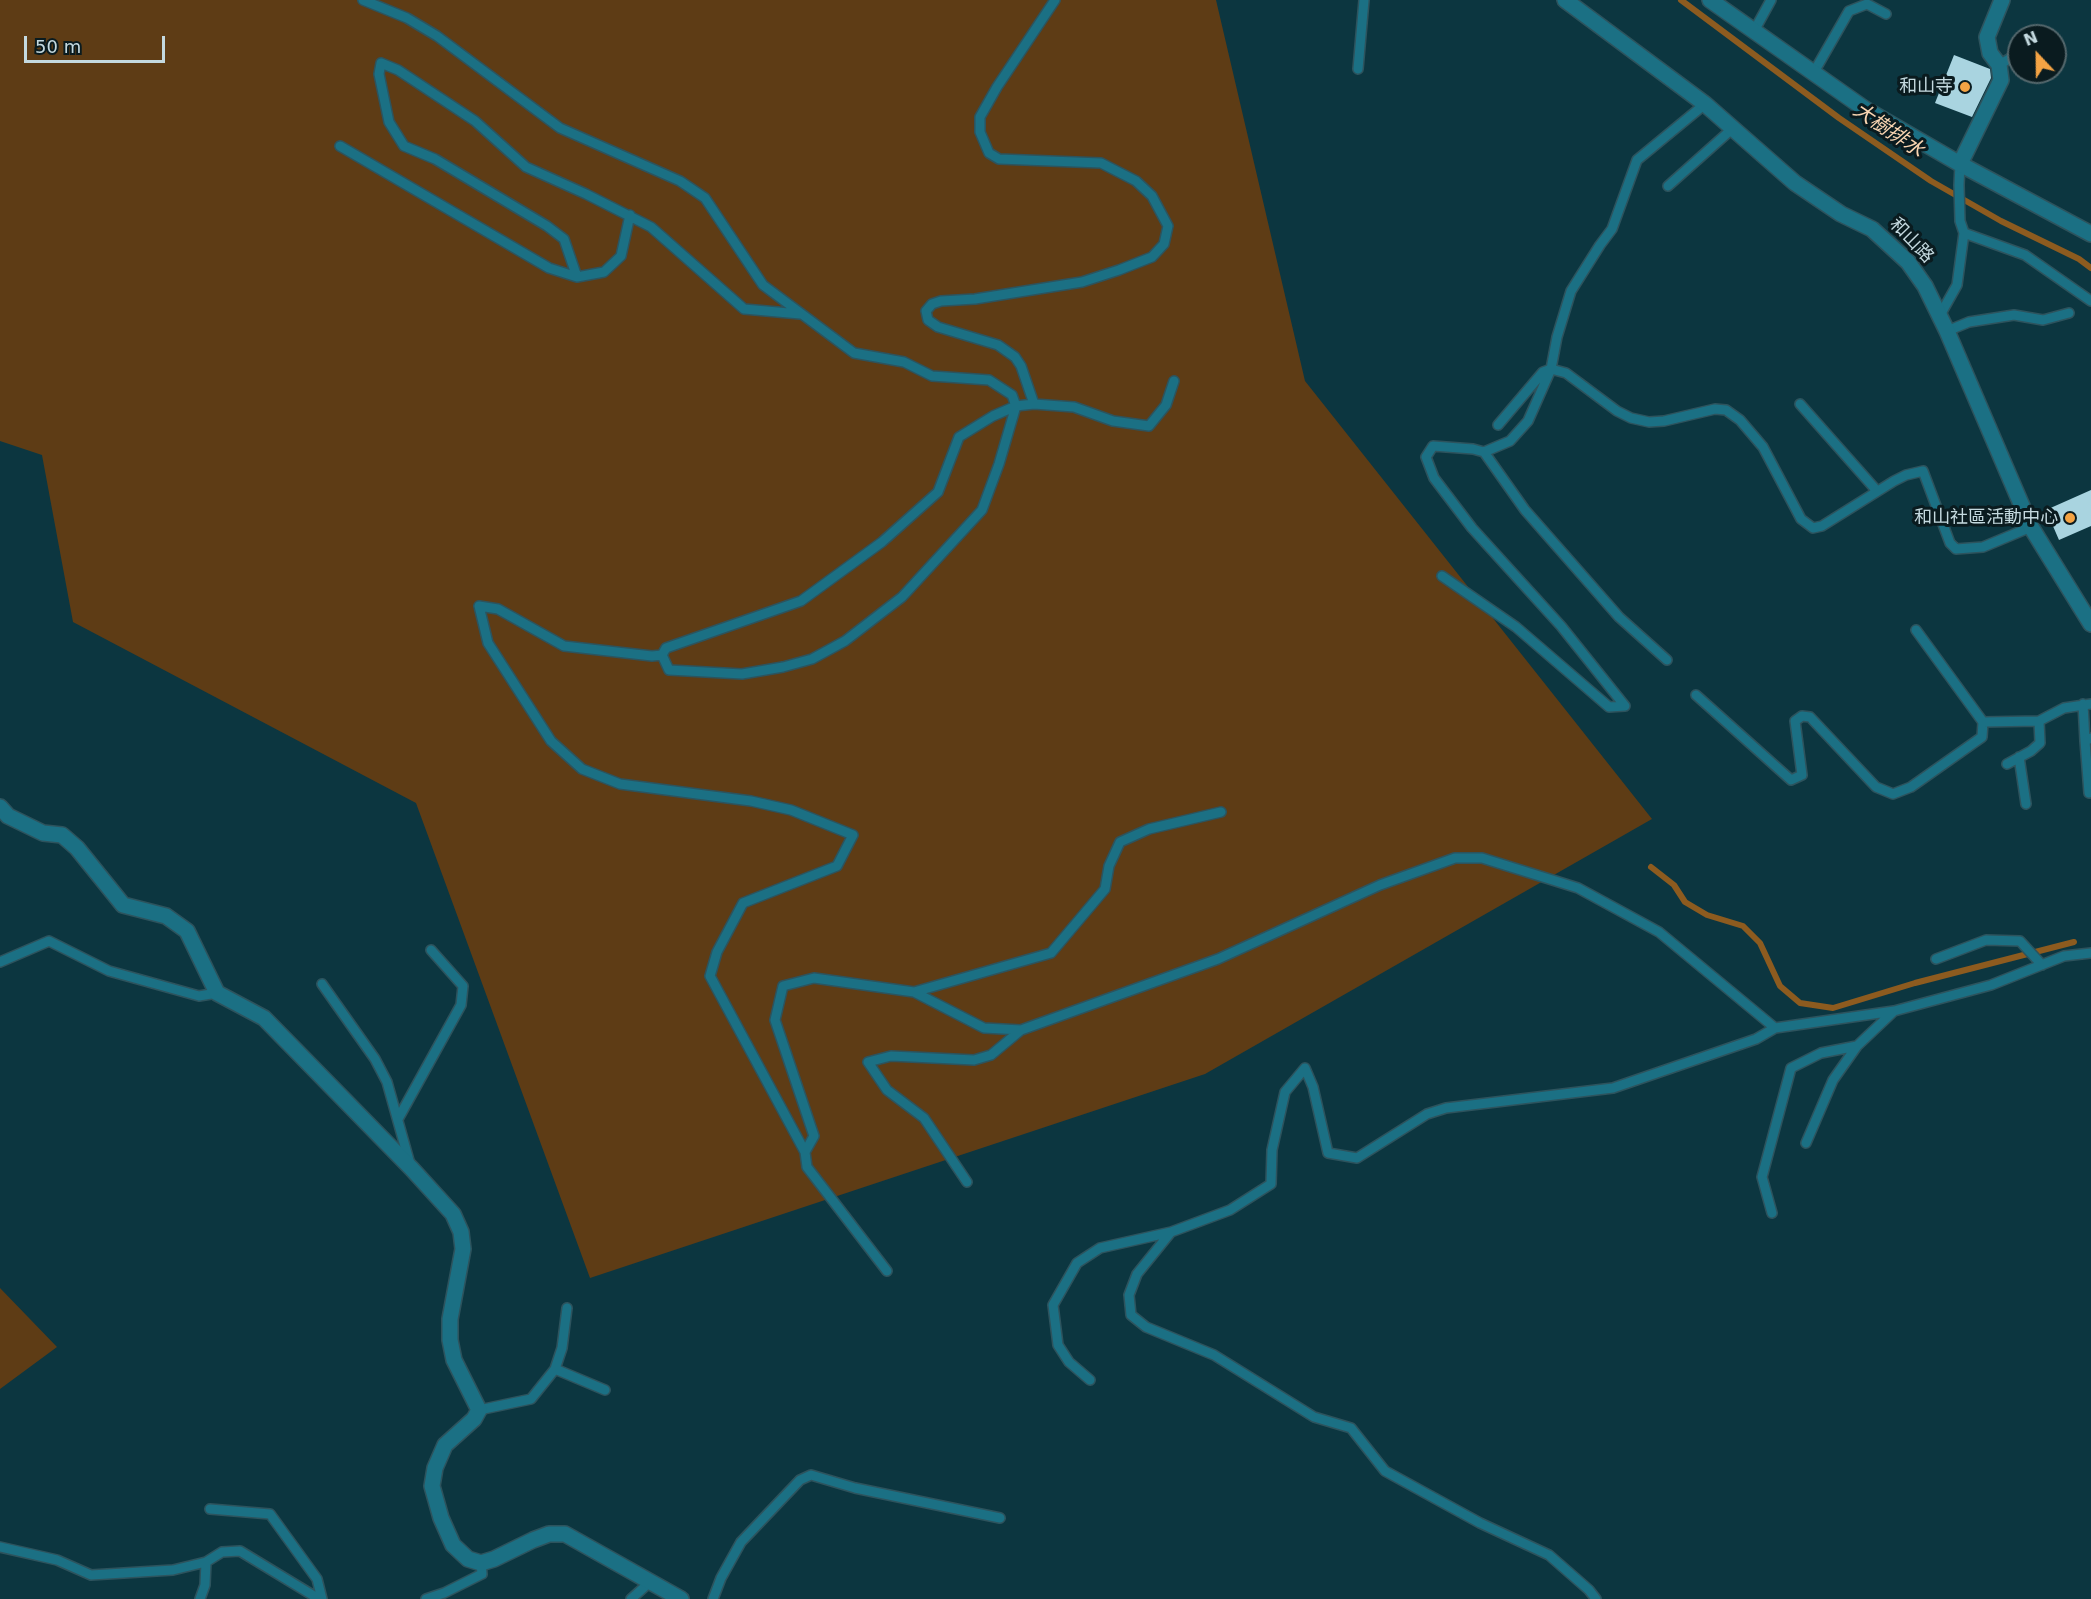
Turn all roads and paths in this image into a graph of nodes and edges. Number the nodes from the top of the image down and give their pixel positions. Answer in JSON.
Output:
{"nodes":[{"id":1,"x":363,"y":0,"type":"edge"},
{"id":2,"x":1055,"y":0,"type":"edge"},
{"id":3,"x":1364,"y":0,"type":"edge"},
{"id":4,"x":1565,"y":0,"type":"edge"},
{"id":5,"x":1710,"y":0,"type":"edge"},
{"id":6,"x":1771,"y":0,"type":"edge"},
{"id":7,"x":2002,"y":0,"type":"edge"},
{"id":8,"x":1886,"y":14,"type":"dead end"},
{"id":9,"x":1754,"y":31,"type":"junction"},
{"id":10,"x":2007,"y":60,"type":"edge"},
{"id":11,"x":1999,"y":65,"type":"junction"},
{"id":12,"x":1358,"y":69,"type":"dead end"},
{"id":13,"x":1814,"y":72,"type":"junction"},
{"id":14,"x":1705,"y":104,"type":"junction"},
{"id":15,"x":1732,"y":129,"type":"junction"},
{"id":16,"x":340,"y":146,"type":"dead end"},
{"id":17,"x":1960,"y":164,"type":"junction"},
{"id":18,"x":1668,"y":186,"type":"dead end"},
{"id":19,"x":630,"y":215,"type":"junction"},
{"id":20,"x":1964,"y":233,"type":"junction"},
{"id":21,"x":2091,"y":234,"type":"edge"},
{"id":22,"x":577,"y":277,"type":"junction"},
{"id":23,"x":2091,"y":301,"type":"edge"},
{"id":24,"x":2069,"y":313,"type":"dead end"},
{"id":25,"x":800,"y":314,"type":"junction"},
{"id":26,"x":1939,"y":317,"type":"junction"},
{"id":27,"x":1947,"y":331,"type":"junction"},
{"id":28,"x":1551,"y":369,"type":"junction"},
{"id":29,"x":1174,"y":381,"type":"dead end"},
{"id":30,"x":1034,"y":404,"type":"junction"},
{"id":31,"x":1800,"y":404,"type":"dead end"},
{"id":32,"x":1016,"y":406,"type":"junction"},
{"id":33,"x":1498,"y":425,"type":"dead end"},
{"id":34,"x":1484,"y":452,"type":"junction"},
{"id":35,"x":1877,"y":491,"type":"junction"},
{"id":36,"x":2031,"y":527,"type":"junction"},
{"id":37,"x":1442,"y":576,"type":"dead end"},
{"id":38,"x":2091,"y":624,"type":"edge"},
{"id":39,"x":1916,"y":630,"type":"dead end"},
{"id":40,"x":662,"y":655,"type":"junction"},
{"id":41,"x":1667,"y":660,"type":"dead end"},
{"id":42,"x":1696,"y":695,"type":"dead end"},
{"id":43,"x":2087,"y":704,"type":"edge"},
{"id":44,"x":2039,"y":721,"type":"junction"},
{"id":45,"x":1983,"y":722,"type":"junction"},
{"id":46,"x":2088,"y":740,"type":"edge"},
{"id":47,"x":2019,"y":757,"type":"junction"},
{"id":48,"x":2007,"y":764,"type":"dead end"},
{"id":49,"x":2089,"y":793,"type":"dead end"},
{"id":50,"x":2026,"y":804,"type":"dead end"},
{"id":51,"x":0,"y":807,"type":"edge"},
{"id":52,"x":1221,"y":812,"type":"dead end"},
{"id":53,"x":431,"y":950,"type":"dead end"},
{"id":54,"x":2091,"y":953,"type":"edge"},
{"id":55,"x":1936,"y":959,"type":"dead end"},
{"id":56,"x":0,"y":962,"type":"edge"},
{"id":57,"x":2042,"y":965,"type":"junction"},
{"id":58,"x":322,"y":984,"type":"dead end"},
{"id":59,"x":914,"y":992,"type":"junction"},
{"id":60,"x":218,"y":993,"type":"junction"},
{"id":61,"x":1894,"y":1011,"type":"junction"},
{"id":62,"x":1774,"y":1028,"type":"junction"},
{"id":63,"x":1021,"y":1030,"type":"junction"},
{"id":64,"x":1857,"y":1046,"type":"junction"},
{"id":65,"x":399,"y":1119,"type":"junction"},
{"id":66,"x":1806,"y":1143,"type":"dead end"},
{"id":67,"x":805,"y":1152,"type":"junction"},
{"id":68,"x":411,"y":1169,"type":"junction"},
{"id":69,"x":967,"y":1182,"type":"dead end"},
{"id":70,"x":1772,"y":1213,"type":"dead end"},
{"id":71,"x":1171,"y":1232,"type":"junction"},
{"id":72,"x":887,"y":1271,"type":"dead end"},
{"id":73,"x":567,"y":1308,"type":"dead end"},
{"id":74,"x":555,"y":1370,"type":"junction"},
{"id":75,"x":1090,"y":1380,"type":"dead end"},
{"id":76,"x":605,"y":1390,"type":"dead end"},
{"id":77,"x":479,"y":1410,"type":"junction"},
{"id":78,"x":210,"y":1509,"type":"dead end"},
{"id":79,"x":1000,"y":1518,"type":"dead end"},
{"id":80,"x":0,"y":1547,"type":"edge"},
{"id":81,"x":206,"y":1562,"type":"junction"},
{"id":82,"x":481,"y":1563,"type":"junction"},
{"id":83,"x":650,"y":1582,"type":"junction"},
{"id":84,"x":200,"y":1599,"type":"edge"},
{"id":85,"x":321,"y":1599,"type":"edge"},
{"id":86,"x":426,"y":1599,"type":"edge"},
{"id":87,"x":631,"y":1599,"type":"edge"},
{"id":88,"x":681,"y":1599,"type":"edge"},
{"id":89,"x":713,"y":1599,"type":"edge"},
{"id":90,"x":1596,"y":1599,"type":"edge"}],
"edges":[{"from":1,"to":25,"type":"lane"},
{"from":2,"to":30,"type":"lane"},
{"from":3,"to":12,"type":"lane"},
{"from":4,"to":14,"type":"street","name":"和山路"},
{"from":5,"to":9,"type":"street"},
{"from":6,"to":9,"type":"lane"},
{"from":7,"to":11,"type":"street"},
{"from":8,"to":13,"type":"lane"},
{"from":9,"to":13,"type":"street"},
{"from":10,"to":11,"type":"lane"},
{"from":11,"to":17,"type":"street"},
{"from":13,"to":17,"type":"street"},
{"from":14,"to":15,"type":"street","name":"和山路"},
{"from":14,"to":28,"type":"lane"},
{"from":15,"to":18,"type":"lane"},
{"from":15,"to":26,"type":"street","name":"和山路"},
{"from":16,"to":22,"type":"lane"},
{"from":17,"to":20,"type":"lane"},
{"from":17,"to":21,"type":"street"},
{"from":19,"to":22,"type":"lane"},
{"from":19,"to":22,"type":"lane"},
{"from":19,"to":25,"type":"lane"},
{"from":20,"to":23,"type":"lane"},
{"from":20,"to":26,"type":"lane"},
{"from":24,"to":27,"type":"lane"},
{"from":25,"to":32,"type":"lane"},
{"from":26,"to":27,"type":"street","name":"和山路"},
{"from":27,"to":36,"type":"street","name":"和山路"},
{"from":28,"to":33,"type":"lane"},
{"from":28,"to":34,"type":"lane"},
{"from":28,"to":35,"type":"lane"},
{"from":29,"to":30,"type":"lane"},
{"from":30,"to":32,"type":"lane"},
{"from":31,"to":35,"type":"lane"},
{"from":32,"to":40,"type":"lane"},
{"from":32,"to":40,"type":"lane"},
{"from":34,"to":37,"type":"lane"},
{"from":34,"to":41,"type":"lane"},
{"from":35,"to":36,"type":"lane"},
{"from":36,"to":38,"type":"street","name":"和山路"},
{"from":39,"to":45,"type":"lane"},
{"from":40,"to":67,"type":"lane"},
{"from":42,"to":45,"type":"lane"},
{"from":43,"to":44,"type":"lane"},
{"from":43,"to":46,"type":"lane"},
{"from":44,"to":45,"type":"lane"},
{"from":44,"to":47,"type":"lane"},
{"from":46,"to":49,"type":"lane"},
{"from":47,"to":48,"type":"lane"},
{"from":47,"to":50,"type":"lane"},
{"from":51,"to":60,"type":"street"},
{"from":52,"to":59,"type":"lane"},
{"from":53,"to":65,"type":"lane"},
{"from":54,"to":57,"type":"lane"},
{"from":55,"to":57,"type":"lane"},
{"from":56,"to":60,"type":"lane"},
{"from":57,"to":61,"type":"lane"},
{"from":58,"to":65,"type":"lane"},
{"from":59,"to":63,"type":"lane"},
{"from":59,"to":67,"type":"lane"},
{"from":60,"to":68,"type":"street"},
{"from":61,"to":62,"type":"lane"},
{"from":61,"to":64,"type":"lane"},
{"from":62,"to":63,"type":"lane"},
{"from":62,"to":71,"type":"lane"},
{"from":63,"to":69,"type":"lane"},
{"from":64,"to":66,"type":"lane"},
{"from":64,"to":70,"type":"lane"},
{"from":65,"to":68,"type":"lane"},
{"from":67,"to":72,"type":"lane"},
{"from":68,"to":77,"type":"street"},
{"from":71,"to":75,"type":"lane"},
{"from":71,"to":90,"type":"lane"},
{"from":73,"to":74,"type":"lane"},
{"from":74,"to":76,"type":"lane"},
{"from":74,"to":77,"type":"lane"},
{"from":77,"to":82,"type":"street"},
{"from":78,"to":85,"type":"lane"},
{"from":79,"to":89,"type":"lane"},
{"from":80,"to":81,"type":"lane"},
{"from":81,"to":84,"type":"lane"},
{"from":81,"to":85,"type":"lane"},
{"from":82,"to":83,"type":"street"},
{"from":82,"to":86,"type":"lane"},
{"from":83,"to":87,"type":"lane"},
{"from":83,"to":88,"type":"street"}]}
